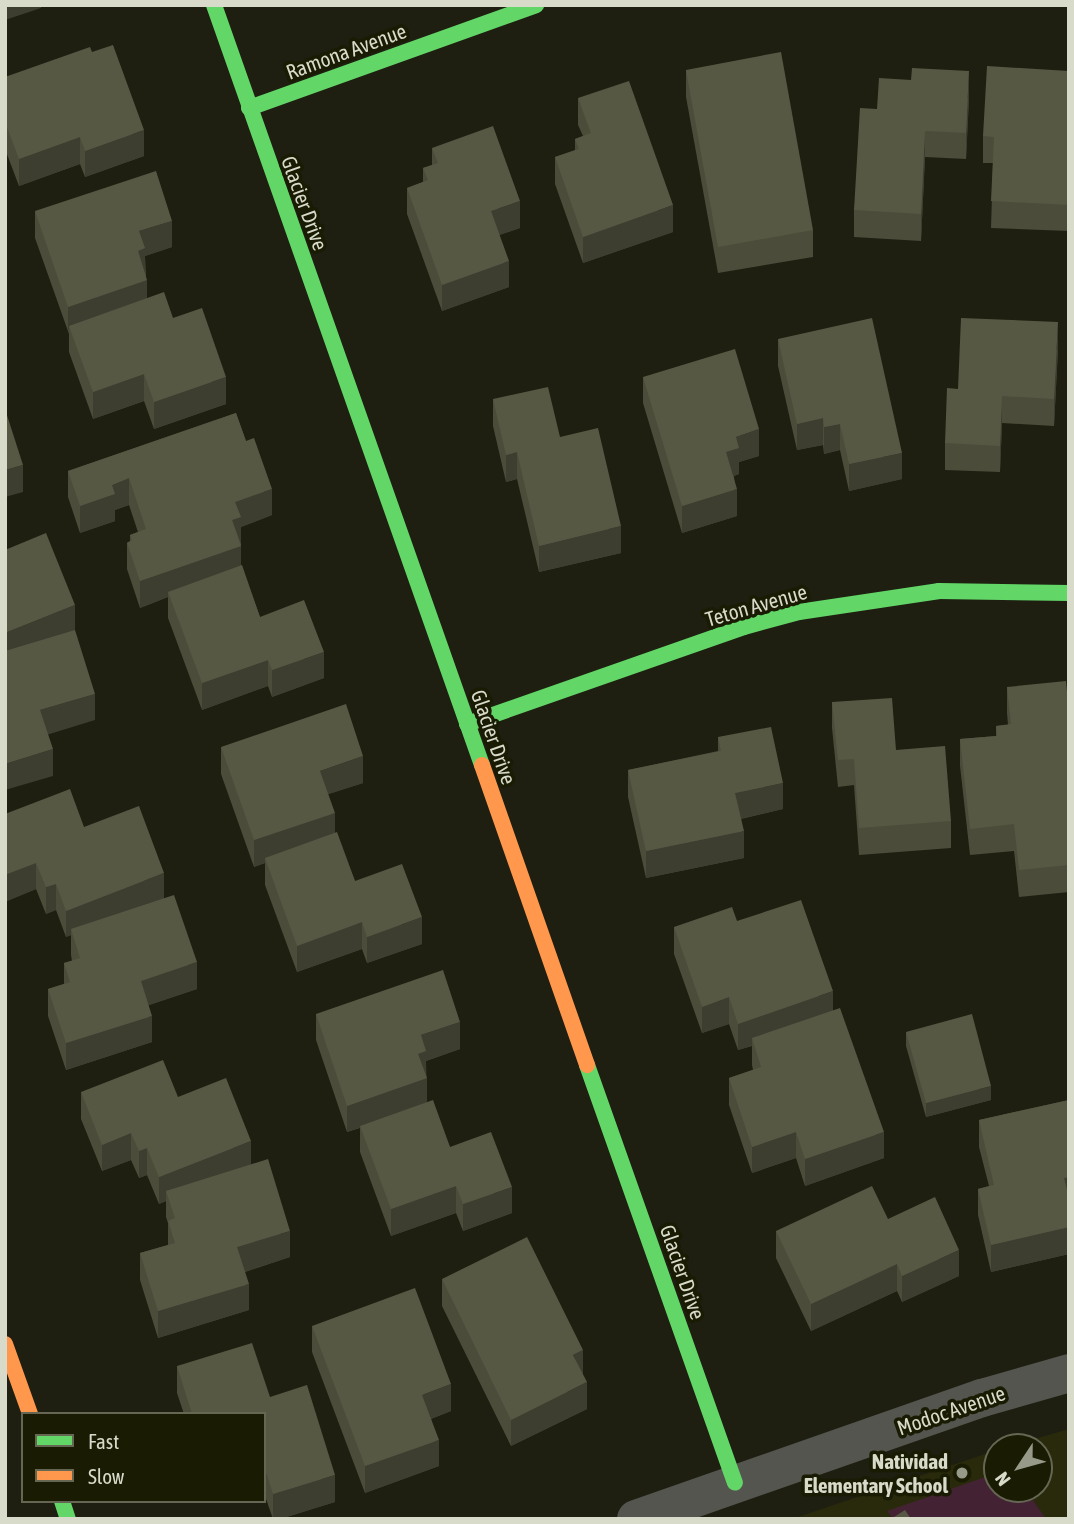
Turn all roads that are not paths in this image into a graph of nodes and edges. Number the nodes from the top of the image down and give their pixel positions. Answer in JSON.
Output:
{"nodes":[{"id":1,"x":214,"y":5,"type":"edge"},
{"id":2,"x":536,"y":5,"type":"edge"},
{"id":3,"x":249,"y":108,"type":"junction"},
{"id":4,"x":1069,"y":593,"type":"edge"},
{"id":5,"x":467,"y":724,"type":"junction"},
{"id":6,"x":5,"y":1344,"type":"edge"},
{"id":7,"x":1069,"y":1373,"type":"edge"},
{"id":8,"x":29,"y":1412,"type":"edge"},
{"id":9,"x":736,"y":1483,"type":"junction"},
{"id":10,"x":636,"y":1519,"type":"edge"}],
"edges":[{"from":1,"to":3,"type":"street","name":"Glacier Drive"},
{"from":2,"to":3,"type":"street","name":"Ramona Avenue"},
{"from":3,"to":5,"type":"street","name":"Glacier Drive"},
{"from":4,"to":5,"type":"street","name":"Teton Avenue"},
{"from":5,"to":9,"type":"street","name":"Glacier Drive"},
{"from":6,"to":8,"type":"street"},
{"from":7,"to":9,"type":"street","name":"Modoc Avenue"},
{"from":9,"to":10,"type":"street","name":"Modoc Avenue"}]}
